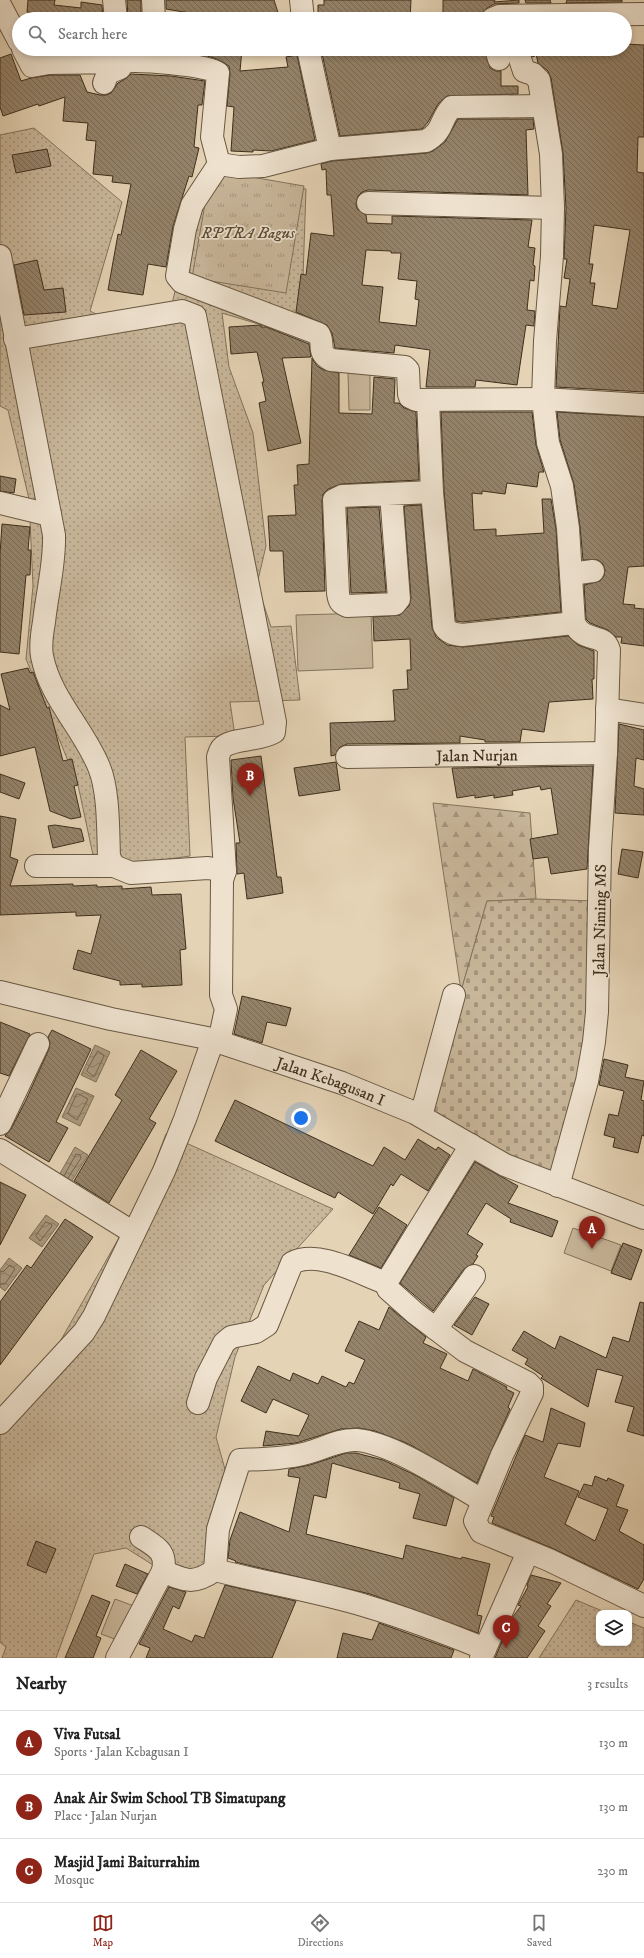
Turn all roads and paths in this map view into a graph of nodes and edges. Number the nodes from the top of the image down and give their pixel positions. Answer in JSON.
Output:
{"nodes":[{"id":1,"x":114,"y":0,"type":"edge"},
{"id":2,"x":153,"y":0,"type":"edge"},
{"id":3,"x":301,"y":0,"type":"edge"},
{"id":4,"x":115,"y":12,"type":"edge"},
{"id":5,"x":154,"y":12,"type":"edge"},
{"id":6,"x":302,"y":12,"type":"edge"},
{"id":7,"x":2,"y":14,"type":"edge"},
{"id":8,"x":632,"y":14,"type":"edge"},
{"id":9,"x":644,"y":14,"type":"edge"},
{"id":10,"x":12,"y":30,"type":"edge"},
{"id":11,"x":27,"y":56,"type":"edge"},
{"id":12,"x":112,"y":56,"type":"edge"},
{"id":13,"x":121,"y":56,"type":"edge"},
{"id":14,"x":160,"y":56,"type":"edge"},
{"id":15,"x":310,"y":56,"type":"edge"},
{"id":16,"x":505,"y":56,"type":"edge"},
{"id":17,"x":104,"y":83,"type":"dead end"},
{"id":18,"x":543,"y":106,"type":"junction"},
{"id":19,"x":330,"y":149,"type":"junction"},
{"id":20,"x":219,"y":164,"type":"junction"},
{"id":21,"x":368,"y":203,"type":"dead end"},
{"id":22,"x":554,"y":208,"type":"junction"},
{"id":23,"x":0,"y":256,"type":"edge"},
{"id":24,"x":15,"y":339,"type":"junction"},
{"id":25,"x":542,"y":399,"type":"junction"},
{"id":26,"x":428,"y":400,"type":"junction"},
{"id":27,"x":644,"y":405,"type":"edge"},
{"id":28,"x":432,"y":492,"type":"junction"},
{"id":29,"x":391,"y":494,"type":"junction"},
{"id":30,"x":0,"y":503,"type":"edge"},
{"id":31,"x":50,"y":515,"type":"junction"},
{"id":32,"x":593,"y":571,"type":"dead end"},
{"id":33,"x":571,"y":574,"type":"junction"},
{"id":34,"x":574,"y":623,"type":"junction"},
{"id":35,"x":607,"y":709,"type":"junction"},
{"id":36,"x":644,"y":715,"type":"edge"},
{"id":37,"x":606,"y":753,"type":"junction"},
{"id":38,"x":347,"y":756,"type":"dead end"},
{"id":39,"x":36,"y":866,"type":"dead end"},
{"id":40,"x":114,"y":866,"type":"junction"},
{"id":41,"x":225,"y":871,"type":"junction"},
{"id":42,"x":0,"y":992,"type":"edge"},
{"id":43,"x":454,"y":995,"type":"dead end"},
{"id":44,"x":216,"y":1041,"type":"junction"},
{"id":45,"x":38,"y":1044,"type":"dead end"},
{"id":46,"x":421,"y":1116,"type":"junction"},
{"id":47,"x":0,"y":1124,"type":"edge"},
{"id":48,"x":471,"y":1145,"type":"junction"},
{"id":49,"x":0,"y":1150,"type":"edge"},
{"id":50,"x":558,"y":1186,"type":"junction"},
{"id":51,"x":644,"y":1218,"type":"edge"},
{"id":52,"x":134,"y":1233,"type":"junction"},
{"id":53,"x":474,"y":1276,"type":"dead end"},
{"id":54,"x":386,"y":1283,"type":"junction"},
{"id":55,"x":436,"y":1329,"type":"junction"},
{"id":56,"x":198,"y":1403,"type":"dead end"},
{"id":57,"x":0,"y":1422,"type":"edge"},
{"id":58,"x":482,"y":1500,"type":"junction"},
{"id":59,"x":141,"y":1537,"type":"dead end"},
{"id":60,"x":528,"y":1552,"type":"junction"},
{"id":61,"x":215,"y":1570,"type":"junction"},
{"id":62,"x":163,"y":1571,"type":"junction"},
{"id":63,"x":644,"y":1606,"type":"edge"},
{"id":64,"x":483,"y":1653,"type":"edge"},
{"id":65,"x":117,"y":1658,"type":"edge"}],
"edges":[{"from":1,"to":4,"type":"street"},
{"from":2,"to":5,"type":"street"},
{"from":3,"to":6,"type":"street"},
{"from":7,"to":10,"type":"street"},
{"from":8,"to":9,"type":"street"},
{"from":11,"to":12,"type":"street"},
{"from":13,"to":17,"type":"street"},
{"from":14,"to":20,"type":"street"},
{"from":15,"to":19,"type":"street"},
{"from":16,"to":18,"type":"street"},
{"from":18,"to":19,"type":"street"},
{"from":18,"to":22,"type":"street"},
{"from":19,"to":20,"type":"street"},
{"from":20,"to":26,"type":"street"},
{"from":21,"to":22,"type":"street"},
{"from":22,"to":25,"type":"street"},
{"from":23,"to":24,"type":"street"},
{"from":24,"to":31,"type":"street"},
{"from":24,"to":41,"type":"street"},
{"from":25,"to":26,"type":"street"},
{"from":25,"to":27,"type":"street"},
{"from":25,"to":33,"type":"street"},
{"from":26,"to":28,"type":"street"},
{"from":28,"to":29,"type":"street"},
{"from":28,"to":34,"type":"street"},
{"from":29,"to":29,"type":"street"},
{"from":30,"to":31,"type":"street"},
{"from":31,"to":40,"type":"street"},
{"from":32,"to":33,"type":"street"},
{"from":33,"to":34,"type":"street"},
{"from":34,"to":35,"type":"street","name":"Jalan Niming MS"},
{"from":35,"to":36,"type":"street"},
{"from":35,"to":37,"type":"street","name":"Jalan Niming MS"},
{"from":37,"to":38,"type":"street","name":"Jalan Nurjan"},
{"from":37,"to":50,"type":"street","name":"Jalan Niming MS"},
{"from":39,"to":40,"type":"street"},
{"from":40,"to":41,"type":"street"},
{"from":41,"to":44,"type":"street"},
{"from":42,"to":44,"type":"street","name":"Jalan Kebagusan I"},
{"from":43,"to":46,"type":"street"},
{"from":44,"to":46,"type":"street","name":"Jalan Kebagusan I"},
{"from":44,"to":52,"type":"street"},
{"from":45,"to":47,"type":"street"},
{"from":46,"to":48,"type":"street","name":"Jalan Kebagusan I"},
{"from":48,"to":50,"type":"street","name":"Jalan Kebagusan I"},
{"from":48,"to":54,"type":"street"},
{"from":49,"to":52,"type":"street"},
{"from":50,"to":51,"type":"street","name":"Jalan Kebagusan I"},
{"from":52,"to":57,"type":"street"},
{"from":53,"to":55,"type":"street"},
{"from":54,"to":55,"type":"street"},
{"from":54,"to":56,"type":"street"},
{"from":55,"to":58,"type":"street"},
{"from":58,"to":60,"type":"street"},
{"from":58,"to":61,"type":"street"},
{"from":59,"to":62,"type":"street"},
{"from":60,"to":63,"type":"street"},
{"from":60,"to":64,"type":"street"},
{"from":61,"to":62,"type":"street"},
{"from":61,"to":64,"type":"street"},
{"from":62,"to":65,"type":"street"}]}
